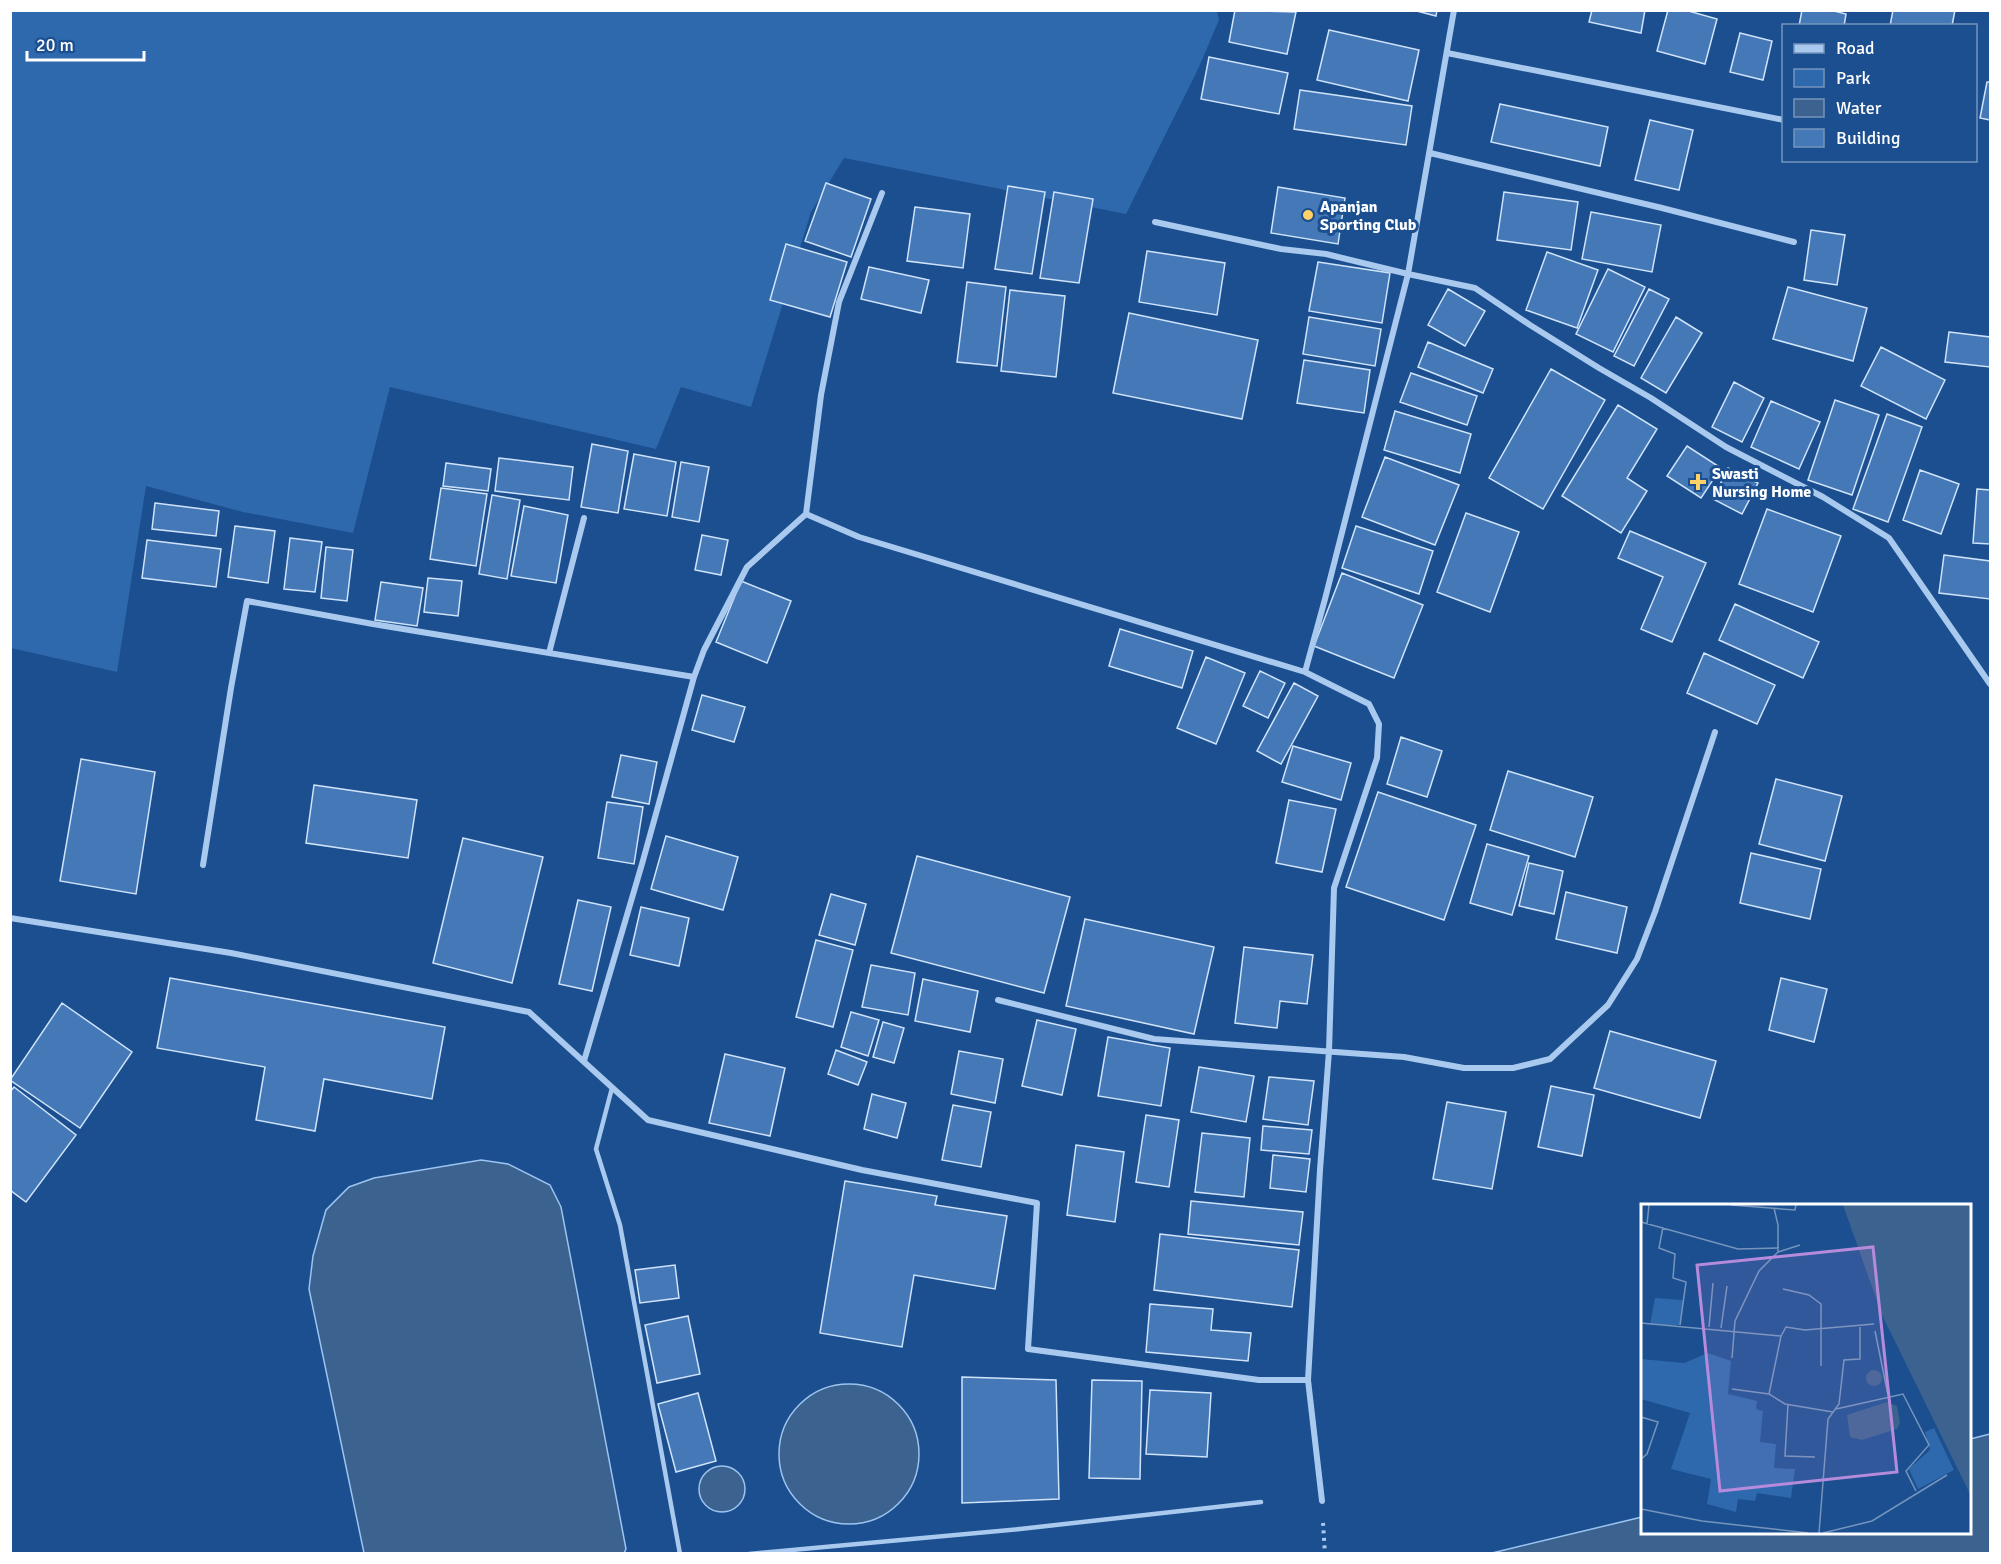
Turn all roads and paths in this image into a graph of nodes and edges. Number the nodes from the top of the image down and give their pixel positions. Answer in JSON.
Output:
{"nodes":[{"id":1,"x":1454,"y":10,"type":"edge"},
{"id":2,"x":1447,"y":53,"type":"junction"},
{"id":3,"x":1782,"y":120,"type":"edge"},
{"id":4,"x":1430,"y":153,"type":"junction"},
{"id":5,"x":882,"y":193,"type":"dead end"},
{"id":6,"x":1155,"y":222,"type":"dead end"},
{"id":7,"x":1794,"y":242,"type":"dead end"},
{"id":8,"x":1408,"y":274,"type":"junction"},
{"id":9,"x":806,"y":514,"type":"junction"},
{"id":10,"x":584,"y":518,"type":"dead end"},
{"id":11,"x":549,"y":653,"type":"junction"},
{"id":12,"x":1305,"y":672,"type":"junction"},
{"id":13,"x":694,"y":677,"type":"junction"},
{"id":14,"x":1990,"y":684,"type":"edge"},
{"id":15,"x":1715,"y":732,"type":"dead end"},
{"id":16,"x":203,"y":865,"type":"dead end"},
{"id":17,"x":10,"y":918,"type":"edge"},
{"id":18,"x":998,"y":1000,"type":"dead end"},
{"id":19,"x":1329,"y":1051,"type":"junction"},
{"id":20,"x":584,"y":1061,"type":"junction"},
{"id":21,"x":612,"y":1088,"type":"junction"},
{"id":22,"x":1308,"y":1380,"type":"junction"},
{"id":23,"x":1322,"y":1501,"type":"joint"},
{"id":24,"x":1262,"y":1502,"type":"dead end"},
{"id":25,"x":680,"y":1554,"type":"edge"},
{"id":26,"x":749,"y":1554,"type":"edge"},
{"id":27,"x":1325,"y":1554,"type":"edge"}],
"edges":[{"from":1,"to":2,"type":"street"},
{"from":2,"to":3,"type":"street"},
{"from":2,"to":4,"type":"street"},
{"from":4,"to":7,"type":"street"},
{"from":4,"to":8,"type":"street"},
{"from":5,"to":9,"type":"street"},
{"from":6,"to":8,"type":"street"},
{"from":8,"to":12,"type":"street"},
{"from":8,"to":14,"type":"street"},
{"from":9,"to":12,"type":"street"},
{"from":9,"to":13,"type":"street"},
{"from":10,"to":11,"type":"street"},
{"from":11,"to":13,"type":"street"},
{"from":11,"to":16,"type":"street"},
{"from":12,"to":19,"type":"street"},
{"from":13,"to":20,"type":"street"},
{"from":15,"to":19,"type":"street"},
{"from":17,"to":20,"type":"street"},
{"from":18,"to":19,"type":"street"},
{"from":19,"to":22,"type":"street"},
{"from":20,"to":21,"type":"street"},
{"from":21,"to":22,"type":"street"},
{"from":21,"to":25,"type":"lane"},
{"from":22,"to":23,"type":"street"},
{"from":23,"to":27,"type":"path"},
{"from":24,"to":26,"type":"lane"}]}
